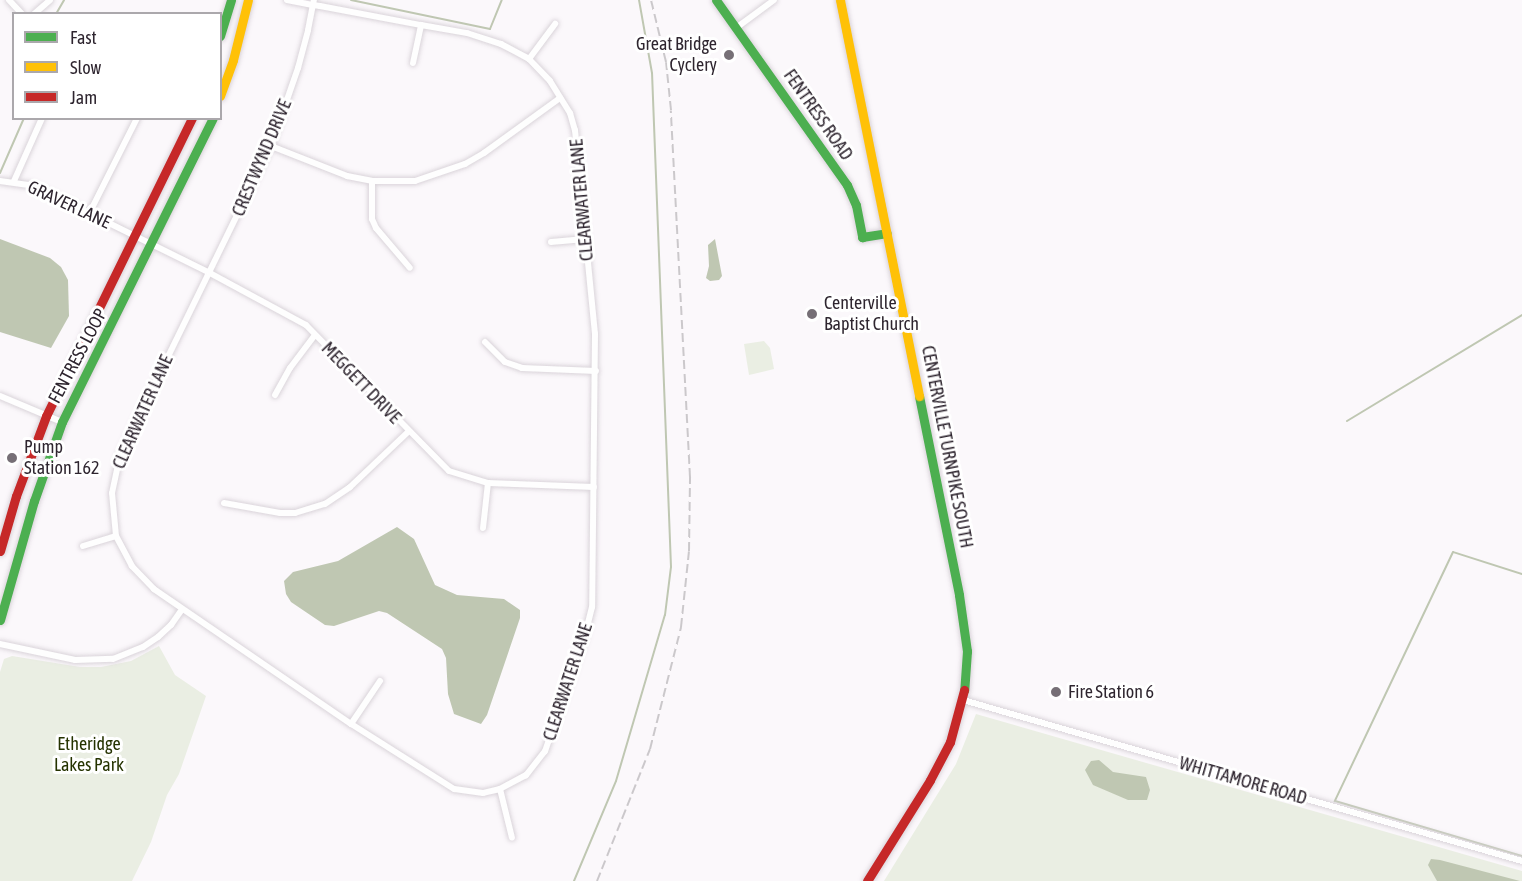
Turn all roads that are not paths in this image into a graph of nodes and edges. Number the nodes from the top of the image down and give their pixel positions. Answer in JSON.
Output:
{"nodes":[{"id":1,"x":9,"y":0,"type":"edge"},
{"id":2,"x":50,"y":0,"type":"edge"},
{"id":3,"x":231,"y":0,"type":"edge"},
{"id":4,"x":248,"y":0,"type":"edge"},
{"id":5,"x":287,"y":0,"type":"edge"},
{"id":6,"x":716,"y":0,"type":"edge"},
{"id":7,"x":774,"y":0,"type":"edge"},
{"id":8,"x":840,"y":0,"type":"edge"},
{"id":9,"x":313,"y":2,"type":"edge"},
{"id":10,"x":20,"y":12,"type":"edge"},
{"id":11,"x":36,"y":12,"type":"edge"},
{"id":12,"x":555,"y":24,"type":"dead end"},
{"id":13,"x":421,"y":25,"type":"junction"},
{"id":14,"x":736,"y":28,"type":"junction"},
{"id":15,"x":222,"y":29,"type":"edge"},
{"id":16,"x":528,"y":59,"type":"junction"},
{"id":17,"x":413,"y":63,"type":"dead end"},
{"id":18,"x":222,"y":90,"type":"edge"},
{"id":19,"x":560,"y":98,"type":"junction"},
{"id":20,"x":41,"y":120,"type":"edge"},
{"id":21,"x":136,"y":120,"type":"edge"},
{"id":22,"x":191,"y":120,"type":"edge"},
{"id":23,"x":212,"y":120,"type":"edge"},
{"id":24,"x":271,"y":146,"type":"junction"},
{"id":25,"x":0,"y":181,"type":"edge"},
{"id":26,"x":14,"y":181,"type":"junction"},
{"id":27,"x":372,"y":182,"type":"junction"},
{"id":28,"x":89,"y":214,"type":"junction"},
{"id":29,"x":887,"y":233,"type":"junction"},
{"id":30,"x":136,"y":237,"type":"junction"},
{"id":31,"x":585,"y":239,"type":"junction"},
{"id":32,"x":551,"y":242,"type":"dead end"},
{"id":33,"x":152,"y":245,"type":"junction"},
{"id":34,"x":410,"y":268,"type":"dead end"},
{"id":35,"x":210,"y":273,"type":"junction"},
{"id":36,"x":315,"y":335,"type":"junction"},
{"id":37,"x":484,"y":342,"type":"dead end"},
{"id":38,"x":596,"y":371,"type":"junction"},
{"id":39,"x":274,"y":395,"type":"dead end"},
{"id":40,"x":0,"y":396,"type":"edge"},
{"id":41,"x":46,"y":416,"type":"junction"},
{"id":42,"x":62,"y":422,"type":"junction"},
{"id":43,"x":408,"y":432,"type":"junction"},
{"id":44,"x":489,"y":483,"type":"junction"},
{"id":45,"x":594,"y":487,"type":"junction"},
{"id":46,"x":224,"y":503,"type":"dead end"},
{"id":47,"x":483,"y":528,"type":"dead end"},
{"id":48,"x":116,"y":536,"type":"junction"},
{"id":49,"x":83,"y":546,"type":"dead end"},
{"id":50,"x":0,"y":551,"type":"edge"},
{"id":51,"x":182,"y":609,"type":"junction"},
{"id":52,"x":0,"y":620,"type":"edge"},
{"id":53,"x":0,"y":644,"type":"edge"},
{"id":54,"x":380,"y":681,"type":"dead end"},
{"id":55,"x":963,"y":700,"type":"junction"},
{"id":56,"x":351,"y":724,"type":"junction"},
{"id":57,"x":500,"y":789,"type":"junction"},
{"id":58,"x":512,"y":838,"type":"dead end"},
{"id":59,"x":1522,"y":861,"type":"edge"},
{"id":60,"x":867,"y":881,"type":"edge"}],
"edges":[{"from":1,"to":10,"type":"street"},
{"from":2,"to":11,"type":"street"},
{"from":3,"to":15,"type":"street"},
{"from":4,"to":18,"type":"street"},
{"from":5,"to":9,"type":"street","name":"CLEARWATER LANE"},
{"from":6,"to":14,"type":"street","name":"FENTRESS ROAD"},
{"from":7,"to":14,"type":"street"},
{"from":8,"to":29,"type":"street","name":"CENTERVILLE TURNPIKE SOUTH"},
{"from":9,"to":13,"type":"street","name":"CLEARWATER LANE"},
{"from":9,"to":24,"type":"street","name":"CRESTWYND DRIVE"},
{"from":12,"to":16,"type":"street"},
{"from":13,"to":16,"type":"street","name":"CLEARWATER LANE"},
{"from":13,"to":17,"type":"street"},
{"from":14,"to":29,"type":"street","name":"FENTRESS ROAD"},
{"from":16,"to":19,"type":"street","name":"CLEARWATER LANE"},
{"from":19,"to":27,"type":"street"},
{"from":19,"to":31,"type":"street","name":"CLEARWATER LANE"},
{"from":20,"to":26,"type":"street"},
{"from":21,"to":28,"type":"street"},
{"from":22,"to":30,"type":"street","name":"FENTRESS LOOP"},
{"from":23,"to":33,"type":"street","name":"FENTRESS LOOP"},
{"from":24,"to":27,"type":"street"},
{"from":24,"to":35,"type":"street","name":"CRESTWYND DRIVE"},
{"from":25,"to":26,"type":"street","name":"GRAVER LANE"},
{"from":26,"to":28,"type":"street","name":"GRAVER LANE"},
{"from":27,"to":34,"type":"street"},
{"from":28,"to":30,"type":"street","name":"GRAVER LANE"},
{"from":29,"to":55,"type":"street","name":"CENTERVILLE TURNPIKE SOUTH"},
{"from":30,"to":33,"type":"street","name":"MEGGETT DRIVE"},
{"from":30,"to":41,"type":"street","name":"FENTRESS LOOP"},
{"from":31,"to":32,"type":"street"},
{"from":31,"to":38,"type":"street","name":"CLEARWATER LANE"},
{"from":33,"to":35,"type":"street","name":"MEGGETT DRIVE"},
{"from":33,"to":42,"type":"street","name":"FENTRESS LOOP"},
{"from":35,"to":36,"type":"street","name":"MEGGETT DRIVE"},
{"from":35,"to":48,"type":"street","name":"CLEARWATER LANE"},
{"from":36,"to":39,"type":"street"},
{"from":36,"to":43,"type":"street","name":"MEGGETT DRIVE"},
{"from":37,"to":38,"type":"street"},
{"from":38,"to":45,"type":"street","name":"CLEARWATER LANE"},
{"from":40,"to":41,"type":"street"},
{"from":41,"to":42,"type":"street"},
{"from":41,"to":50,"type":"street","name":"FENTRESS LOOP"},
{"from":42,"to":52,"type":"street","name":"FENTRESS LOOP"},
{"from":43,"to":44,"type":"street","name":"MEGGETT DRIVE"},
{"from":43,"to":46,"type":"street"},
{"from":44,"to":45,"type":"street","name":"MEGGETT DRIVE"},
{"from":44,"to":47,"type":"street"},
{"from":45,"to":57,"type":"street","name":"CLEARWATER LANE"},
{"from":48,"to":49,"type":"street"},
{"from":48,"to":51,"type":"street","name":"CLEARWATER LANE"},
{"from":51,"to":53,"type":"street"},
{"from":51,"to":56,"type":"street","name":"CLEARWATER LANE"},
{"from":54,"to":56,"type":"street"},
{"from":55,"to":59,"type":"street","name":"WHITTAMORE ROAD"},
{"from":55,"to":60,"type":"street","name":"CENTERVILLE TURNPIKE SOUTH"},
{"from":56,"to":57,"type":"street","name":"CLEARWATER LANE"},
{"from":57,"to":58,"type":"street"}]}
